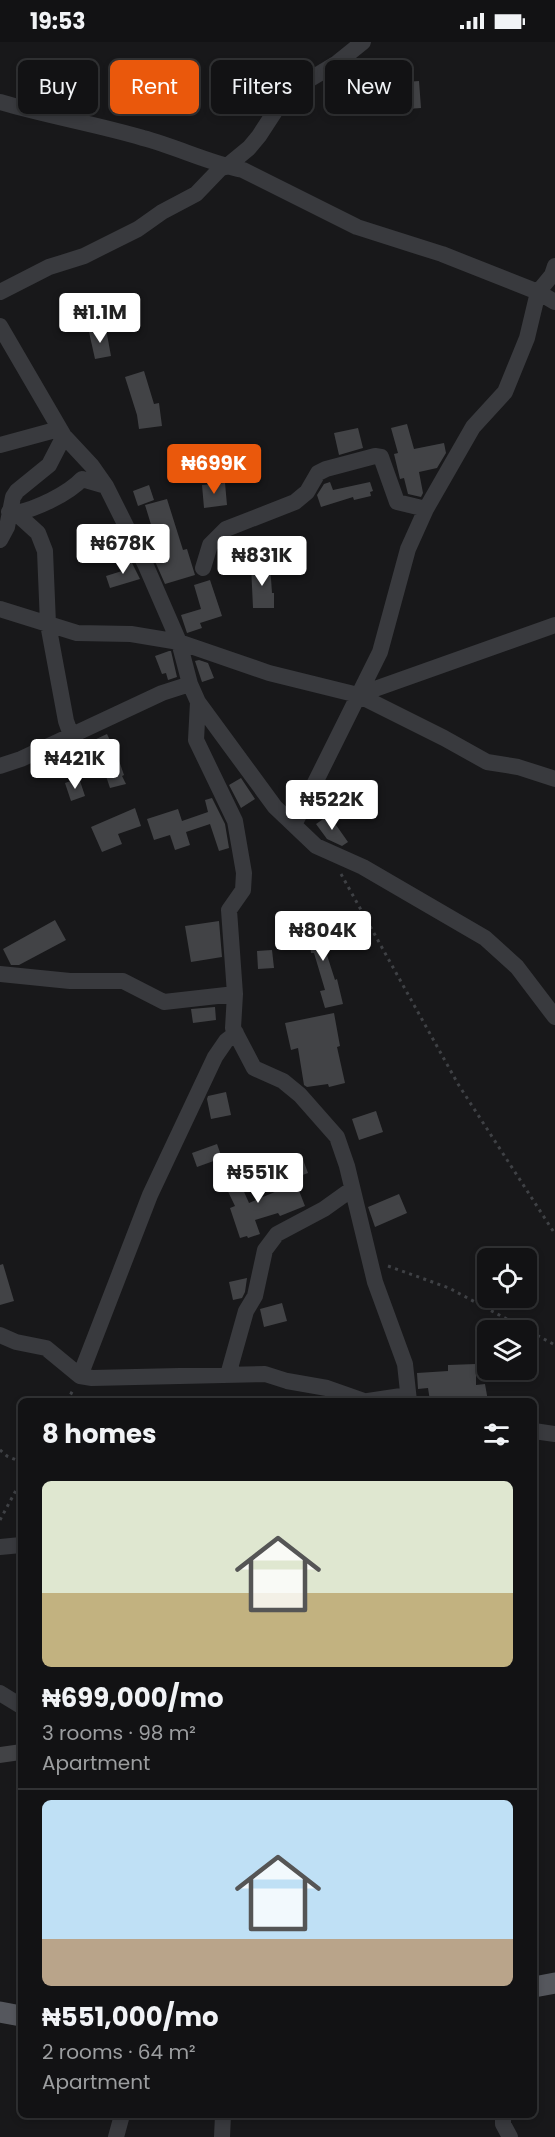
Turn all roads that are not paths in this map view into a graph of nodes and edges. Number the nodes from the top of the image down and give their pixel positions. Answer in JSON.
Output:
{"nodes":[{"id":1,"x":363,"y":42,"type":"edge"},
{"id":2,"x":0,"y":102,"type":"edge"},
{"id":3,"x":226,"y":167,"type":"junction"},
{"id":4,"x":555,"y":266,"type":"edge"},
{"id":5,"x":0,"y":292,"type":"edge"},
{"id":6,"x":538,"y":292,"type":"junction"},
{"id":7,"x":555,"y":302,"type":"edge"},
{"id":8,"x":0,"y":326,"type":"edge"},
{"id":9,"x":62,"y":433,"type":"junction"},
{"id":10,"x":0,"y":445,"type":"edge"},
{"id":11,"x":106,"y":486,"type":"junction"},
{"id":12,"x":426,"y":508,"type":"junction"},
{"id":13,"x":13,"y":512,"type":"junction"},
{"id":14,"x":0,"y":540,"type":"edge"},
{"id":15,"x":204,"y":568,"type":"dead end"},
{"id":16,"x":0,"y":609,"type":"edge"},
{"id":17,"x":48,"y":624,"type":"junction"},
{"id":18,"x":555,"y":625,"type":"edge"},
{"id":19,"x":179,"y":642,"type":"junction"},
{"id":20,"x":190,"y":684,"type":"junction"},
{"id":21,"x":358,"y":695,"type":"junction"},
{"id":22,"x":198,"y":702,"type":"junction"},
{"id":23,"x":71,"y":735,"type":"junction"},
{"id":24,"x":0,"y":766,"type":"edge"},
{"id":25,"x":555,"y":780,"type":"edge"},
{"id":26,"x":294,"y":825,"type":"junction"},
{"id":27,"x":0,"y":974,"type":"edge"},
{"id":28,"x":235,"y":994,"type":"junction"},
{"id":29,"x":555,"y":1017,"type":"edge"},
{"id":30,"x":236,"y":1034,"type":"junction"},
{"id":31,"x":352,"y":1189,"type":"junction"},
{"id":32,"x":0,"y":1335,"type":"edge"},
{"id":33,"x":228,"y":1374,"type":"junction"},
{"id":34,"x":80,"y":1376,"type":"junction"},
{"id":35,"x":355,"y":1398,"type":"edge"},
{"id":36,"x":409,"y":1398,"type":"edge"},
{"id":37,"x":537,"y":1431,"type":"edge"},
{"id":38,"x":555,"y":1434,"type":"edge"},
{"id":39,"x":18,"y":1545,"type":"edge"},
{"id":40,"x":0,"y":1547,"type":"edge"},
{"id":41,"x":0,"y":1693,"type":"edge"},
{"id":42,"x":18,"y":1704,"type":"edge"},
{"id":43,"x":555,"y":1983,"type":"edge"},
{"id":44,"x":537,"y":1986,"type":"edge"},
{"id":45,"x":0,"y":2012,"type":"edge"},
{"id":46,"x":18,"y":2015,"type":"edge"},
{"id":47,"x":121,"y":2118,"type":"edge"},
{"id":48,"x":223,"y":2118,"type":"edge"},
{"id":49,"x":503,"y":2118,"type":"edge"},
{"id":50,"x":116,"y":2137,"type":"edge"},
{"id":51,"x":222,"y":2137,"type":"edge"},
{"id":52,"x":510,"y":2137,"type":"edge"}],
"edges":[{"from":1,"to":3,"type":"street"},
{"from":2,"to":3,"type":"street"},
{"from":3,"to":5,"type":"street"},
{"from":3,"to":6,"type":"street"},
{"from":4,"to":6,"type":"street"},
{"from":6,"to":7,"type":"street"},
{"from":6,"to":12,"type":"street"},
{"from":8,"to":9,"type":"street"},
{"from":9,"to":10,"type":"street"},
{"from":9,"to":11,"type":"street"},
{"from":9,"to":13,"type":"street"},
{"from":11,"to":13,"type":"street"},
{"from":11,"to":19,"type":"street"},
{"from":12,"to":15,"type":"street"},
{"from":12,"to":21,"type":"street"},
{"from":13,"to":14,"type":"street"},
{"from":13,"to":17,"type":"street"},
{"from":16,"to":17,"type":"street"},
{"from":17,"to":19,"type":"street"},
{"from":17,"to":23,"type":"street"},
{"from":18,"to":21,"type":"street"},
{"from":19,"to":20,"type":"street"},
{"from":19,"to":21,"type":"street"},
{"from":20,"to":22,"type":"street"},
{"from":20,"to":23,"type":"street"},
{"from":21,"to":25,"type":"street"},
{"from":21,"to":26,"type":"street"},
{"from":22,"to":26,"type":"street"},
{"from":22,"to":28,"type":"street"},
{"from":23,"to":24,"type":"street"},
{"from":26,"to":29,"type":"street"},
{"from":27,"to":28,"type":"street"},
{"from":28,"to":30,"type":"street"},
{"from":30,"to":31,"type":"street"},
{"from":30,"to":34,"type":"street"},
{"from":31,"to":33,"type":"street"},
{"from":31,"to":36,"type":"street"},
{"from":32,"to":34,"type":"street"},
{"from":33,"to":34,"type":"street"},
{"from":33,"to":35,"type":"street"},
{"from":37,"to":38,"type":"street"},
{"from":39,"to":40,"type":"street"},
{"from":41,"to":42,"type":"street"},
{"from":43,"to":44,"type":"main road"},
{"from":45,"to":46,"type":"main road"},
{"from":47,"to":50,"type":"street"},
{"from":48,"to":51,"type":"street"},
{"from":49,"to":52,"type":"street"}]}
